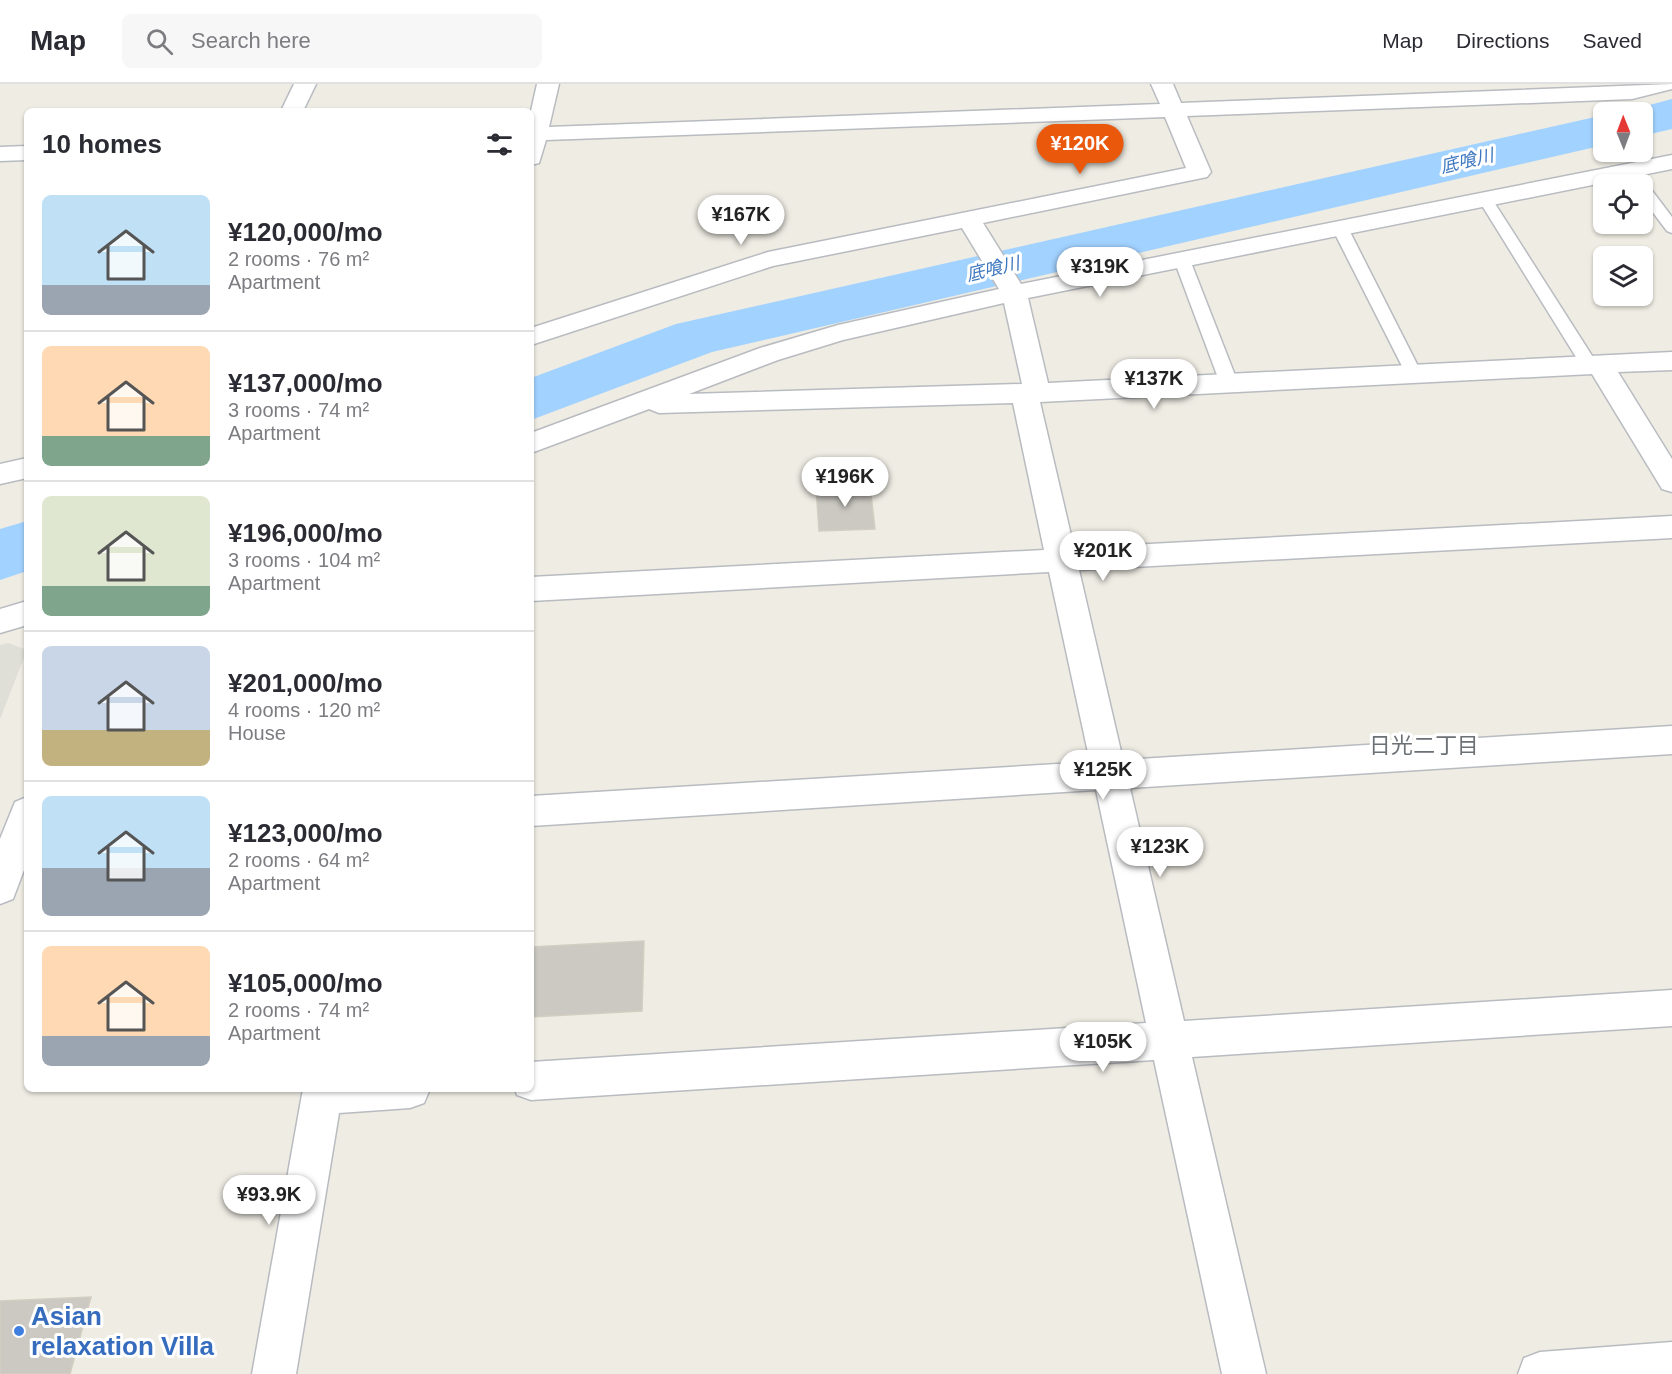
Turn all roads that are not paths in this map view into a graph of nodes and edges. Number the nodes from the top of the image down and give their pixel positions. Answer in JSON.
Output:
{"nodes":[{"id":1,"x":305,"y":84,"type":"edge"},
{"id":2,"x":548,"y":84,"type":"edge"},
{"id":3,"x":1162,"y":84,"type":"edge"},
{"id":4,"x":1666,"y":84,"type":"edge"},
{"id":5,"x":293,"y":108,"type":"edge"},
{"id":6,"x":1174,"y":110,"type":"junction"},
{"id":7,"x":534,"y":131,"type":"edge"},
{"id":8,"x":534,"y":134,"type":"edge"},
{"id":9,"x":24,"y":153,"type":"edge"},
{"id":10,"x":0,"y":154,"type":"edge"},
{"id":11,"x":1672,"y":162,"type":"edge"},
{"id":12,"x":1651,"y":174,"type":"edge"},
{"id":13,"x":1593,"y":186,"type":"edge"},
{"id":14,"x":1485,"y":199,"type":"junction"},
{"id":15,"x":1653,"y":202,"type":"edge"},
{"id":16,"x":972,"y":224,"type":"junction"},
{"id":17,"x":1340,"y":228,"type":"junction"},
{"id":18,"x":1672,"y":228,"type":"edge"},
{"id":19,"x":1182,"y":260,"type":"junction"},
{"id":20,"x":1012,"y":288,"type":"junction"},
{"id":21,"x":534,"y":336,"type":"edge"},
{"id":22,"x":1672,"y":362,"type":"edge"},
{"id":23,"x":1595,"y":365,"type":"junction"},
{"id":24,"x":1414,"y":374,"type":"junction"},
{"id":25,"x":1229,"y":383,"type":"junction"},
{"id":26,"x":1031,"y":393,"type":"junction"},
{"id":27,"x":633,"y":405,"type":"junction"},
{"id":28,"x":534,"y":442,"type":"edge"},
{"id":29,"x":24,"y":469,"type":"edge"},
{"id":30,"x":0,"y":474,"type":"edge"},
{"id":31,"x":1672,"y":482,"type":"edge"},
{"id":32,"x":1672,"y":527,"type":"edge"},
{"id":33,"x":1062,"y":560,"type":"junction"},
{"id":34,"x":534,"y":589,"type":"edge"},
{"id":35,"x":24,"y":614,"type":"edge"},
{"id":36,"x":0,"y":621,"type":"edge"},
{"id":37,"x":1672,"y":740,"type":"edge"},
{"id":38,"x":1110,"y":775,"type":"junction"},
{"id":39,"x":534,"y":811,"type":"edge"},
{"id":40,"x":23,"y":832,"type":"edge"},
{"id":41,"x":0,"y":888,"type":"edge"},
{"id":42,"x":1672,"y":1008,"type":"edge"},
{"id":43,"x":1169,"y":1040,"type":"junction"},
{"id":44,"x":534,"y":1081,"type":"edge"},
{"id":45,"x":322,"y":1092,"type":"edge"},
{"id":46,"x":1672,"y":1364,"type":"edge"},
{"id":47,"x":274,"y":1374,"type":"edge"},
{"id":48,"x":1244,"y":1374,"type":"edge"},
{"id":49,"x":1540,"y":1374,"type":"edge"}],
"edges":[{"from":1,"to":5,"type":"street"},
{"from":2,"to":7,"type":"street"},
{"from":3,"to":6,"type":"street"},
{"from":4,"to":6,"type":"street"},
{"from":6,"to":8,"type":"street"},
{"from":6,"to":16,"type":"street"},
{"from":9,"to":10,"type":"street"},
{"from":11,"to":12,"type":"street"},
{"from":13,"to":14,"type":"street"},
{"from":14,"to":17,"type":"street"},
{"from":14,"to":23,"type":"lane"},
{"from":15,"to":18,"type":"lane"},
{"from":16,"to":20,"type":"street"},
{"from":16,"to":21,"type":"street"},
{"from":17,"to":19,"type":"street"},
{"from":17,"to":24,"type":"lane"},
{"from":19,"to":20,"type":"street"},
{"from":19,"to":25,"type":"lane"},
{"from":20,"to":26,"type":"street"},
{"from":20,"to":27,"type":"street"},
{"from":22,"to":23,"type":"street"},
{"from":23,"to":24,"type":"street"},
{"from":23,"to":31,"type":"street"},
{"from":24,"to":25,"type":"street"},
{"from":25,"to":26,"type":"street"},
{"from":26,"to":27,"type":"street"},
{"from":26,"to":33,"type":"street"},
{"from":27,"to":28,"type":"street"},
{"from":29,"to":30,"type":"street"},
{"from":32,"to":33,"type":"street"},
{"from":33,"to":34,"type":"street"},
{"from":33,"to":38,"type":"street"},
{"from":35,"to":36,"type":"street"},
{"from":37,"to":38,"type":"street"},
{"from":38,"to":39,"type":"street"},
{"from":38,"to":43,"type":"street"},
{"from":40,"to":41,"type":"street"},
{"from":42,"to":43,"type":"street"},
{"from":43,"to":44,"type":"street"},
{"from":43,"to":48,"type":"street"},
{"from":45,"to":47,"type":"street"},
{"from":46,"to":49,"type":"street"}]}
